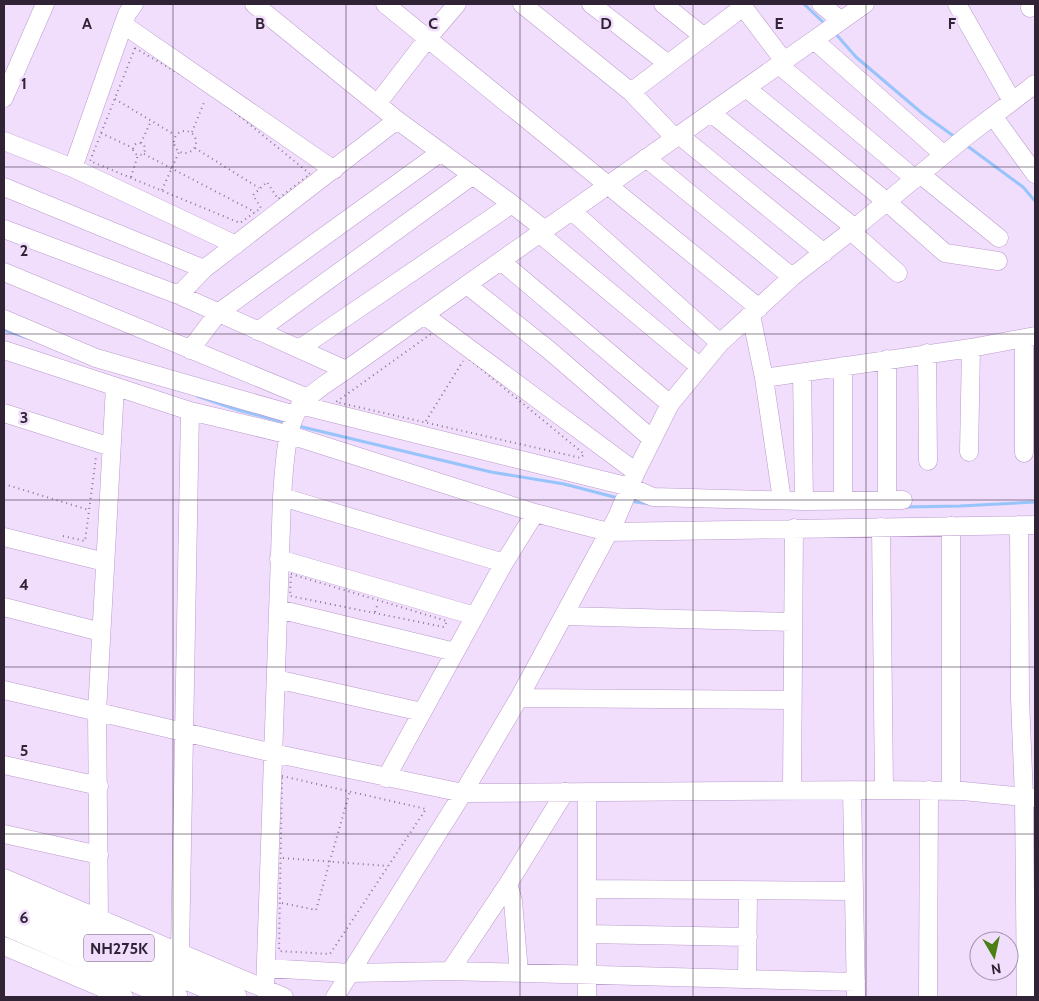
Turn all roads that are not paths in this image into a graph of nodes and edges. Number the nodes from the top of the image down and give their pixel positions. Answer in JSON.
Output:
{"nodes":[{"id":1,"x":45,"y":4,"type":"edge"},
{"id":2,"x":134,"y":4,"type":"edge"},
{"id":3,"x":254,"y":4,"type":"edge"},
{"id":4,"x":385,"y":4,"type":"edge"},
{"id":5,"x":457,"y":4,"type":"edge"},
{"id":6,"x":522,"y":4,"type":"edge"},
{"id":7,"x":591,"y":4,"type":"edge"},
{"id":8,"x":663,"y":4,"type":"edge"},
{"id":9,"x":821,"y":4,"type":"edge"},
{"id":10,"x":865,"y":4,"type":"edge"},
{"id":11,"x":957,"y":4,"type":"edge"},
{"id":12,"x":742,"y":5,"type":"edge"},
{"id":13,"x":404,"y":9,"type":"edge"},
{"id":14,"x":839,"y":22,"type":"junction"},
{"id":15,"x":124,"y":25,"type":"junction"},
{"id":16,"x":704,"y":37,"type":"junction"},
{"id":17,"x":428,"y":38,"type":"junction"},
{"id":18,"x":817,"y":38,"type":"junction"},
{"id":19,"x":781,"y":63,"type":"junction"},
{"id":20,"x":668,"y":64,"type":"junction"},
{"id":21,"x":1035,"y":84,"type":"edge"},
{"id":22,"x":746,"y":88,"type":"junction"},
{"id":23,"x":631,"y":92,"type":"junction"},
{"id":24,"x":4,"y":98,"type":"edge"},
{"id":25,"x":1012,"y":101,"type":"junction"},
{"id":26,"x":377,"y":104,"type":"junction"},
{"id":27,"x":711,"y":113,"type":"junction"},
{"id":28,"x":993,"y":116,"type":"junction"},
{"id":29,"x":398,"y":120,"type":"junction"},
{"id":30,"x":677,"y":136,"type":"junction"},
{"id":31,"x":4,"y":141,"type":"edge"},
{"id":32,"x":441,"y":152,"type":"junction"},
{"id":33,"x":947,"y":152,"type":"junction"},
{"id":34,"x":646,"y":158,"type":"junction"},
{"id":35,"x":74,"y":168,"type":"junction"},
{"id":36,"x":334,"y":170,"type":"junction"},
{"id":37,"x":1035,"y":174,"type":"edge"},
{"id":38,"x":472,"y":175,"type":"junction"},
{"id":39,"x":918,"y":176,"type":"junction"},
{"id":40,"x":608,"y":185,"type":"junction"},
{"id":41,"x":4,"y":186,"type":"edge"},
{"id":42,"x":887,"y":202,"type":"junction"},
{"id":43,"x":512,"y":204,"type":"junction"},
{"id":44,"x":572,"y":211,"type":"junction"},
{"id":45,"x":4,"y":229,"type":"edge"},
{"id":46,"x":853,"y":230,"type":"junction"},
{"id":47,"x":542,"y":232,"type":"junction"},
{"id":48,"x":999,"y":238,"type":"dead end"},
{"id":49,"x":236,"y":245,"type":"junction"},
{"id":50,"x":824,"y":253,"type":"junction"},
{"id":51,"x":501,"y":261,"type":"junction"},
{"id":52,"x":998,"y":261,"type":"dead end"},
{"id":53,"x":204,"y":269,"type":"junction"},
{"id":54,"x":4,"y":272,"type":"edge"},
{"id":55,"x":898,"y":272,"type":"dead end"},
{"id":56,"x":792,"y":277,"type":"junction"},
{"id":57,"x":467,"y":285,"type":"junction"},
{"id":58,"x":179,"y":295,"type":"junction"},
{"id":59,"x":755,"y":311,"type":"junction"},
{"id":60,"x":218,"y":313,"type":"junction"},
{"id":61,"x":424,"y":315,"type":"junction"},
{"id":62,"x":4,"y":319,"type":"edge"},
{"id":63,"x":258,"y":331,"type":"junction"},
{"id":64,"x":1030,"y":337,"type":"edge"},
{"id":65,"x":720,"y":343,"type":"junction"},
{"id":66,"x":971,"y":348,"type":"junction"},
{"id":67,"x":299,"y":349,"type":"junction"},
{"id":68,"x":4,"y":350,"type":"edge"},
{"id":69,"x":190,"y":350,"type":"junction"},
{"id":70,"x":927,"y":353,"type":"junction"},
{"id":71,"x":887,"y":359,"type":"junction"},
{"id":72,"x":843,"y":366,"type":"junction"},
{"id":73,"x":700,"y":368,"type":"junction"},
{"id":74,"x":346,"y":370,"type":"junction"},
{"id":75,"x":802,"y":373,"type":"junction"},
{"id":76,"x":764,"y":378,"type":"junction"},
{"id":77,"x":115,"y":387,"type":"junction"},
{"id":78,"x":670,"y":404,"type":"junction"},
{"id":79,"x":190,"y":411,"type":"junction"},
{"id":80,"x":4,"y":414,"type":"edge"},
{"id":81,"x":296,"y":417,"type":"junction"},
{"id":82,"x":652,"y":439,"type":"junction"},
{"id":83,"x":104,"y":452,"type":"junction"},
{"id":84,"x":969,"y":452,"type":"dead end"},
{"id":85,"x":1024,"y":453,"type":"dead end"},
{"id":86,"x":928,"y":461,"type":"dead end"},
{"id":87,"x":631,"y":485,"type":"junction"},
{"id":88,"x":282,"y":497,"type":"junction"},
{"id":89,"x":782,"y":500,"type":"junction"},
{"id":90,"x":804,"y":501,"type":"junction"},
{"id":91,"x":843,"y":501,"type":"junction"},
{"id":92,"x":535,"y":513,"type":"junction"},
{"id":93,"x":612,"y":525,"type":"junction"},
{"id":94,"x":1027,"y":525,"type":"edge"},
{"id":95,"x":950,"y":526,"type":"junction"},
{"id":96,"x":881,"y":527,"type":"junction"},
{"id":97,"x":794,"y":528,"type":"junction"},
{"id":98,"x":4,"y":536,"type":"edge"},
{"id":99,"x":279,"y":559,"type":"junction"},
{"id":100,"x":105,"y":562,"type":"junction"},
{"id":101,"x":504,"y":562,"type":"junction"},
{"id":102,"x":284,"y":602,"type":"junction"},
{"id":103,"x":4,"y":607,"type":"edge"},
{"id":104,"x":475,"y":616,"type":"junction"},
{"id":105,"x":564,"y":616,"type":"junction"},
{"id":106,"x":793,"y":622,"type":"junction"},
{"id":107,"x":101,"y":632,"type":"junction"},
{"id":108,"x":1028,"y":638,"type":"edge"},
{"id":109,"x":455,"y":652,"type":"junction"},
{"id":110,"x":276,"y":679,"type":"junction"},
{"id":111,"x":4,"y":690,"type":"edge"},
{"id":112,"x":519,"y":698,"type":"junction"},
{"id":113,"x":1028,"y":698,"type":"edge"},
{"id":114,"x":792,"y":700,"type":"junction"},
{"id":115,"x":97,"y":712,"type":"junction"},
{"id":116,"x":422,"y":712,"type":"junction"},
{"id":117,"x":185,"y":733,"type":"junction"},
{"id":118,"x":273,"y":753,"type":"junction"},
{"id":119,"x":4,"y":766,"type":"edge"},
{"id":120,"x":386,"y":778,"type":"junction"},
{"id":121,"x":98,"y":786,"type":"junction"},
{"id":122,"x":792,"y":790,"type":"junction"},
{"id":123,"x":852,"y":790,"type":"junction"},
{"id":124,"x":884,"y":790,"type":"junction"},
{"id":125,"x":929,"y":790,"type":"junction"},
{"id":126,"x":950,"y":791,"type":"junction"},
{"id":127,"x":565,"y":792,"type":"junction"},
{"id":128,"x":587,"y":792,"type":"junction"},
{"id":129,"x":463,"y":794,"type":"junction"},
{"id":130,"x":1030,"y":798,"type":"edge"},
{"id":131,"x":4,"y":834,"type":"edge"},
{"id":132,"x":99,"y":855,"type":"junction"},
{"id":133,"x":1030,"y":875,"type":"edge"},
{"id":134,"x":4,"y":878,"type":"edge"},
{"id":135,"x":508,"y":884,"type":"junction"},
{"id":136,"x":587,"y":889,"type":"junction"},
{"id":137,"x":748,"y":891,"type":"junction"},
{"id":138,"x":854,"y":891,"type":"junction"},
{"id":139,"x":4,"y":900,"type":"edge"},
{"id":140,"x":99,"y":919,"type":"junction"},
{"id":141,"x":4,"y":922,"type":"edge"},
{"id":142,"x":1031,"y":932,"type":"edge"},
{"id":143,"x":587,"y":934,"type":"junction"},
{"id":144,"x":748,"y":937,"type":"junction"},
{"id":145,"x":4,"y":946,"type":"edge"},
{"id":146,"x":180,"y":952,"type":"junction"},
{"id":147,"x":266,"y":968,"type":"junction"},
{"id":148,"x":450,"y":971,"type":"junction"},
{"id":149,"x":351,"y":973,"type":"junction"},
{"id":150,"x":520,"y":973,"type":"junction"},
{"id":151,"x":587,"y":975,"type":"junction"},
{"id":152,"x":747,"y":979,"type":"junction"},
{"id":153,"x":265,"y":990,"type":"junction"},
{"id":154,"x":856,"y":990,"type":"edge"},
{"id":155,"x":124,"y":997,"type":"edge"},
{"id":156,"x":175,"y":997,"type":"edge"},
{"id":157,"x":234,"y":997,"type":"edge"},
{"id":158,"x":284,"y":997,"type":"edge"},
{"id":159,"x":335,"y":997,"type":"edge"},
{"id":160,"x":587,"y":997,"type":"edge"},
{"id":161,"x":928,"y":997,"type":"edge"},
{"id":162,"x":1029,"y":997,"type":"edge"}],
"edges":[{"from":1,"to":24,"type":"street"},
{"from":2,"to":15,"type":"street"},
{"from":3,"to":26,"type":"street"},
{"from":4,"to":13,"type":"street"},
{"from":5,"to":17,"type":"street"},
{"from":6,"to":23,"type":"street"},
{"from":7,"to":20,"type":"street"},
{"from":8,"to":16,"type":"street"},
{"from":9,"to":14,"type":"street"},
{"from":10,"to":14,"type":"street"},
{"from":11,"to":25,"type":"street"},
{"from":12,"to":16,"type":"street"},
{"from":12,"to":19,"type":"street"},
{"from":13,"to":17,"type":"street"},
{"from":14,"to":18,"type":"street"},
{"from":15,"to":35,"type":"street"},
{"from":15,"to":36,"type":"street"},
{"from":16,"to":20,"type":"street"},
{"from":17,"to":26,"type":"street"},
{"from":17,"to":40,"type":"street"},
{"from":18,"to":19,"type":"street"},
{"from":18,"to":33,"type":"street"},
{"from":19,"to":22,"type":"street"},
{"from":19,"to":39,"type":"street"},
{"from":20,"to":23,"type":"street"},
{"from":21,"to":25,"type":"street"},
{"from":22,"to":27,"type":"street"},
{"from":22,"to":42,"type":"street"},
{"from":23,"to":30,"type":"street"},
{"from":25,"to":28,"type":"street"},
{"from":26,"to":29,"type":"street"},
{"from":27,"to":30,"type":"street"},
{"from":27,"to":46,"type":"street"},
{"from":28,"to":33,"type":"street"},
{"from":28,"to":37,"type":"street"},
{"from":29,"to":32,"type":"street"},
{"from":29,"to":36,"type":"street"},
{"from":30,"to":34,"type":"street"},
{"from":30,"to":50,"type":"street"},
{"from":31,"to":35,"type":"street"},
{"from":32,"to":38,"type":"street"},
{"from":32,"to":60,"type":"street"},
{"from":33,"to":39,"type":"street"},
{"from":34,"to":40,"type":"street"},
{"from":34,"to":56,"type":"street"},
{"from":35,"to":49,"type":"street"},
{"from":36,"to":49,"type":"street"},
{"from":38,"to":43,"type":"street"},
{"from":38,"to":63,"type":"street"},
{"from":39,"to":42,"type":"street"},
{"from":39,"to":48,"type":"street"},
{"from":40,"to":44,"type":"street"},
{"from":40,"to":59,"type":"street"},
{"from":41,"to":53,"type":"street"},
{"from":42,"to":46,"type":"street"},
{"from":42,"to":52,"type":"street"},
{"from":43,"to":47,"type":"street"},
{"from":43,"to":67,"type":"street"},
{"from":44,"to":47,"type":"street"},
{"from":44,"to":65,"type":"street"},
{"from":45,"to":58,"type":"street"},
{"from":46,"to":50,"type":"street"},
{"from":46,"to":55,"type":"street"},
{"from":47,"to":51,"type":"street"},
{"from":47,"to":73,"type":"street"},
{"from":49,"to":53,"type":"street"},
{"from":50,"to":56,"type":"street"},
{"from":51,"to":57,"type":"street"},
{"from":51,"to":78,"type":"street"},
{"from":53,"to":58,"type":"street"},
{"from":54,"to":69,"type":"street"},
{"from":56,"to":59,"type":"street"},
{"from":57,"to":61,"type":"street"},
{"from":57,"to":82,"type":"street"},
{"from":58,"to":60,"type":"street"},
{"from":59,"to":65,"type":"street"},
{"from":59,"to":76,"type":"street"},
{"from":60,"to":63,"type":"street"},
{"from":60,"to":69,"type":"street"},
{"from":61,"to":74,"type":"street"},
{"from":61,"to":87,"type":"street"},
{"from":62,"to":81,"type":"street"},
{"from":63,"to":67,"type":"street"},
{"from":64,"to":66,"type":"street"},
{"from":64,"to":85,"type":"street"},
{"from":65,"to":73,"type":"street"},
{"from":66,"to":70,"type":"street"},
{"from":66,"to":84,"type":"street"},
{"from":67,"to":74,"type":"street"},
{"from":68,"to":77,"type":"street"},
{"from":69,"to":81,"type":"street"},
{"from":70,"to":71,"type":"street"},
{"from":70,"to":86,"type":"street"},
{"from":71,"to":72,"type":"street"},
{"from":71,"to":91,"type":"street"},
{"from":72,"to":75,"type":"street"},
{"from":72,"to":91,"type":"street"},
{"from":73,"to":78,"type":"street"},
{"from":74,"to":81,"type":"street"},
{"from":75,"to":76,"type":"street"},
{"from":75,"to":90,"type":"street"},
{"from":76,"to":89,"type":"street"},
{"from":77,"to":79,"type":"street"},
{"from":77,"to":83,"type":"street"},
{"from":78,"to":82,"type":"street"},
{"from":79,"to":81,"type":"street"},
{"from":79,"to":117,"type":"street"},
{"from":80,"to":83,"type":"street"},
{"from":81,"to":87,"type":"street"},
{"from":81,"to":88,"type":"street"},
{"from":81,"to":92,"type":"street"},
{"from":82,"to":87,"type":"street"},
{"from":83,"to":100,"type":"street"},
{"from":87,"to":89,"type":"street"},
{"from":87,"to":93,"type":"street"},
{"from":88,"to":99,"type":"street"},
{"from":88,"to":101,"type":"street"},
{"from":89,"to":90,"type":"street"},
{"from":90,"to":91,"type":"street"},
{"from":92,"to":93,"type":"street"},
{"from":92,"to":101,"type":"street"},
{"from":93,"to":97,"type":"street"},
{"from":93,"to":105,"type":"street"},
{"from":94,"to":95,"type":"street"},
{"from":94,"to":108,"type":"street"},
{"from":95,"to":96,"type":"street"},
{"from":95,"to":126,"type":"street"},
{"from":96,"to":97,"type":"street"},
{"from":96,"to":124,"type":"street"},
{"from":97,"to":106,"type":"street"},
{"from":98,"to":100,"type":"street"},
{"from":99,"to":102,"type":"street"},
{"from":99,"to":104,"type":"street"},
{"from":100,"to":107,"type":"street"},
{"from":101,"to":104,"type":"street"},
{"from":102,"to":109,"type":"street"},
{"from":102,"to":110,"type":"street"},
{"from":103,"to":107,"type":"street"},
{"from":104,"to":109,"type":"street"},
{"from":105,"to":106,"type":"street"},
{"from":105,"to":112,"type":"street"},
{"from":106,"to":114,"type":"street"},
{"from":107,"to":115,"type":"street"},
{"from":108,"to":113,"type":"street"},
{"from":109,"to":116,"type":"street"},
{"from":110,"to":116,"type":"street"},
{"from":110,"to":118,"type":"street"},
{"from":111,"to":115,"type":"street"},
{"from":112,"to":114,"type":"street"},
{"from":112,"to":129,"type":"street"},
{"from":113,"to":130,"type":"street"},
{"from":114,"to":122,"type":"street"},
{"from":115,"to":117,"type":"street"},
{"from":115,"to":121,"type":"street"},
{"from":116,"to":120,"type":"street"},
{"from":117,"to":118,"type":"street"},
{"from":117,"to":146,"type":"street"},
{"from":118,"to":120,"type":"street"},
{"from":118,"to":147,"type":"street"},
{"from":119,"to":121,"type":"street"},
{"from":120,"to":129,"type":"street"},
{"from":121,"to":132,"type":"street"},
{"from":122,"to":123,"type":"street"},
{"from":122,"to":128,"type":"street"},
{"from":123,"to":124,"type":"street"},
{"from":123,"to":138,"type":"street"},
{"from":124,"to":125,"type":"street"},
{"from":125,"to":126,"type":"street"},
{"from":125,"to":161,"type":"street"},
{"from":126,"to":130,"type":"street"},
{"from":127,"to":128,"type":"street"},
{"from":127,"to":129,"type":"street"},
{"from":127,"to":135,"type":"street"},
{"from":128,"to":136,"type":"street"},
{"from":129,"to":149,"type":"street"},
{"from":130,"to":133,"type":"street"},
{"from":131,"to":132,"type":"street"},
{"from":132,"to":140,"type":"street"},
{"from":133,"to":142,"type":"street"},
{"from":134,"to":140,"type":"street"},
{"from":135,"to":148,"type":"street"},
{"from":135,"to":150,"type":"street"},
{"from":136,"to":137,"type":"street"},
{"from":136,"to":143,"type":"street"},
{"from":137,"to":138,"type":"street"},
{"from":137,"to":144,"type":"street"},
{"from":138,"to":154,"type":"street"},
{"from":139,"to":157,"type":"highway","number":"NH275K"},
{"from":140,"to":146,"type":"street"},
{"from":141,"to":156,"type":"highway","number":"NH275K"},
{"from":142,"to":162,"type":"street"},
{"from":143,"to":144,"type":"street"},
{"from":143,"to":151,"type":"street"},
{"from":144,"to":152,"type":"street"},
{"from":145,"to":155,"type":"street"},
{"from":146,"to":153,"type":"street"},
{"from":147,"to":149,"type":"street"},
{"from":147,"to":153,"type":"street"},
{"from":148,"to":149,"type":"street"},
{"from":148,"to":150,"type":"street"},
{"from":149,"to":159,"type":"street"},
{"from":150,"to":151,"type":"street"},
{"from":151,"to":152,"type":"street"},
{"from":151,"to":160,"type":"street"},
{"from":152,"to":154,"type":"street"},
{"from":153,"to":158,"type":"street"}]}
